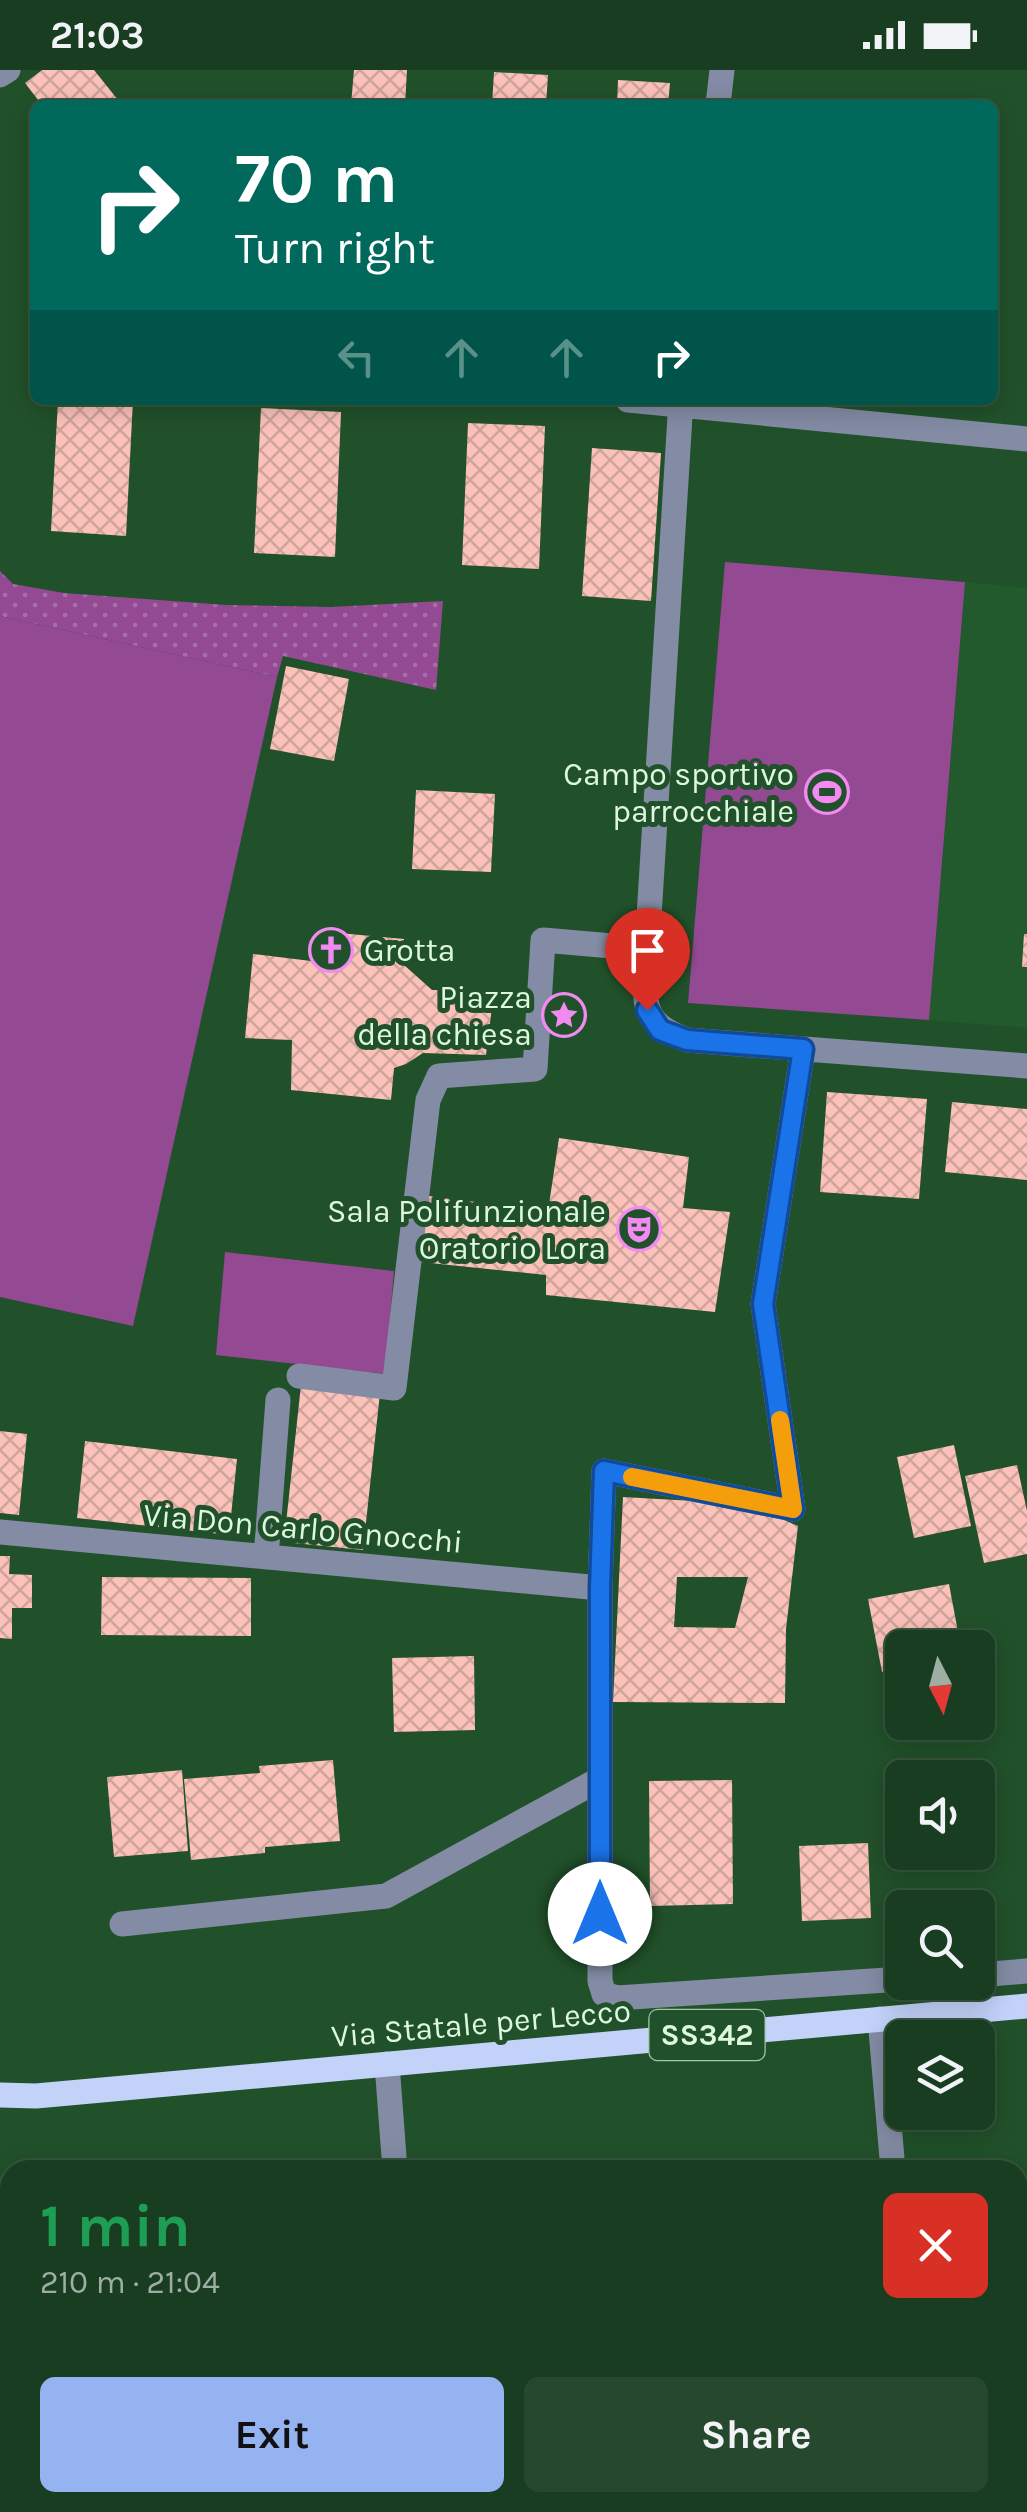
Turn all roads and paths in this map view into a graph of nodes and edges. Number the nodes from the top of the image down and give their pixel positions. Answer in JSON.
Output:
{"nodes":[{"id":1,"x":8,"y":70,"type":"edge"},
{"id":2,"x":722,"y":70,"type":"edge"},
{"id":3,"x":0,"y":75,"type":"edge"},
{"id":4,"x":719,"y":100,"type":"edge"},
{"id":5,"x":681,"y":405,"type":"edge"},
{"id":6,"x":717,"y":405,"type":"edge"},
{"id":7,"x":1027,"y":439,"type":"edge"},
{"id":8,"x":647,"y":949,"type":"junction"},
{"id":9,"x":803,"y":1049,"type":"junction"},
{"id":10,"x":1027,"y":1066,"type":"edge"},
{"id":11,"x":299,"y":1376,"type":"dead end"},
{"id":12,"x":278,"y":1400,"type":"dead end"},
{"id":13,"x":0,"y":1532,"type":"edge"},
{"id":14,"x":266,"y":1557,"type":"junction"},
{"id":15,"x":600,"y":1588,"type":"junction"},
{"id":16,"x":600,"y":1780,"type":"junction"},
{"id":17,"x":122,"y":1924,"type":"dead end"},
{"id":18,"x":1027,"y":1971,"type":"edge"},
{"id":19,"x":995,"y":1973,"type":"edge"},
{"id":20,"x":885,"y":1980,"type":"edge"},
{"id":21,"x":1027,"y":2006,"type":"edge"},
{"id":22,"x":880,"y":2019,"type":"junction"},
{"id":23,"x":386,"y":2064,"type":"junction"},
{"id":24,"x":0,"y":2095,"type":"edge"},
{"id":25,"x":394,"y":2160,"type":"edge"},
{"id":26,"x":892,"y":2160,"type":"edge"}],
"edges":[{"from":1,"to":3,"type":"street"},
{"from":2,"to":4,"type":"street"},
{"from":5,"to":8,"type":"street"},
{"from":6,"to":7,"type":"street"},
{"from":8,"to":9,"type":"street"},
{"from":8,"to":11,"type":"street"},
{"from":9,"to":10,"type":"street"},
{"from":9,"to":15,"type":"street"},
{"from":12,"to":14,"type":"street"},
{"from":13,"to":14,"type":"street","name":"Via Don Carlo Gnocchi"},
{"from":14,"to":15,"type":"street","name":"Via Don Carlo Gnocchi"},
{"from":15,"to":16,"type":"street"},
{"from":16,"to":17,"type":"street"},
{"from":16,"to":20,"type":"street"},
{"from":18,"to":19,"type":"street"},
{"from":21,"to":22,"type":"main road","name":"Via Statale per Lecco","number":"SS342"},
{"from":22,"to":23,"type":"main road","name":"Via Statale per Lecco","number":"SS342"},
{"from":22,"to":26,"type":"street"},
{"from":23,"to":24,"type":"main road","name":"Via Statale per Lecco","number":"SS342"},
{"from":23,"to":25,"type":"street"}]}
